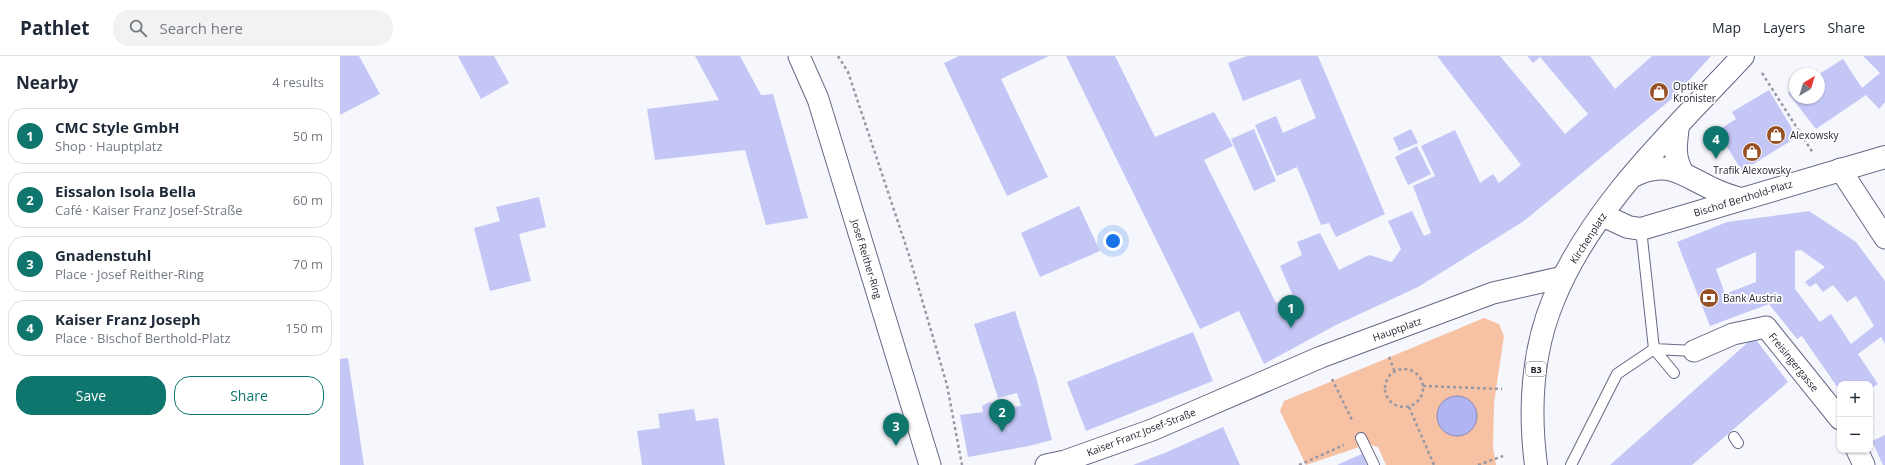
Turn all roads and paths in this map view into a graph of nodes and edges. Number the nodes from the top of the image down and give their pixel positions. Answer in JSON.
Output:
{"nodes":[{"id":1,"x":799,"y":56,"type":"edge"},
{"id":2,"x":838,"y":56,"type":"edge"},
{"id":3,"x":1751,"y":63,"type":"edge"},
{"id":4,"x":1678,"y":126,"type":"junction"},
{"id":5,"x":1885,"y":157,"type":"edge"},
{"id":6,"x":1682,"y":172,"type":"junction"},
{"id":7,"x":1834,"y":172,"type":"junction"},
{"id":8,"x":1633,"y":176,"type":"junction"},
{"id":9,"x":1740,"y":199,"type":"junction"},
{"id":10,"x":1602,"y":215,"type":"junction"},
{"id":11,"x":1641,"y":229,"type":"junction"},
{"id":12,"x":1885,"y":238,"type":"edge"},
{"id":13,"x":1563,"y":277,"type":"junction"},
{"id":14,"x":1654,"y":349,"type":"junction"},
{"id":15,"x":1694,"y":351,"type":"joint"},
{"id":16,"x":1388,"y":354,"type":"dead end"},
{"id":17,"x":1321,"y":357,"type":"junction"},
{"id":18,"x":1395,"y":372,"type":"junction"},
{"id":19,"x":1674,"y":374,"type":"dead end"},
{"id":20,"x":1423,"y":386,"type":"junction"},
{"id":21,"x":1502,"y":389,"type":"dead end"},
{"id":22,"x":1235,"y":394,"type":"joint"},
{"id":23,"x":1409,"y":407,"type":"junction"},
{"id":24,"x":1838,"y":417,"type":"edge"},
{"id":25,"x":1361,"y":438,"type":"junction"},
{"id":26,"x":1858,"y":453,"type":"edge"},
{"id":27,"x":1503,"y":456,"type":"dead end"},
{"id":28,"x":930,"y":465,"type":"edge"},
{"id":29,"x":962,"y":465,"type":"edge"},
{"id":30,"x":1046,"y":465,"type":"edge"},
{"id":31,"x":1299,"y":465,"type":"edge"},
{"id":32,"x":1374,"y":465,"type":"edge"},
{"id":33,"x":1434,"y":465,"type":"edge"},
{"id":34,"x":1478,"y":465,"type":"edge"},
{"id":35,"x":1536,"y":465,"type":"edge"},
{"id":36,"x":1571,"y":465,"type":"edge"},
{"id":37,"x":1864,"y":465,"type":"edge"}],
"edges":[{"from":1,"to":28,"type":"street","name":"Josef Reither-Ring"},
{"from":2,"to":29,"type":"path"},
{"from":3,"to":4,"type":"main road","name":"Kirchenplatz","number":"B3"},
{"from":3,"to":7,"type":"path"},
{"from":4,"to":6,"type":"main road"},
{"from":4,"to":8,"type":"main road","name":"Kirchenplatz","number":"B3"},
{"from":5,"to":7,"type":"main road","name":"Bischof Berthold-Platz"},
{"from":6,"to":8,"type":"main road"},
{"from":6,"to":9,"type":"main road"},
{"from":7,"to":9,"type":"main road","name":"Bischof Berthold-Platz"},
{"from":7,"to":12,"type":"street"},
{"from":8,"to":10,"type":"main road","name":"Kirchenplatz","number":"B3"},
{"from":9,"to":11,"type":"main road","name":"Bischof Berthold-Platz"},
{"from":10,"to":11,"type":"main road"},
{"from":10,"to":13,"type":"main road","name":"Kirchenplatz","number":"B3"},
{"from":11,"to":14,"type":"lane"},
{"from":13,"to":17,"type":"street","name":"Hauptplatz"},
{"from":13,"to":35,"type":"main road","name":"Kirchenplatz","number":"B3"},
{"from":14,"to":15,"type":"lane"},
{"from":14,"to":19,"type":"lane"},
{"from":14,"to":36,"type":"lane"},
{"from":15,"to":24,"type":"street","name":"Freisingergasse"},
{"from":16,"to":18,"type":"path"},
{"from":17,"to":22,"type":"street","name":"Hauptplatz"},
{"from":17,"to":25,"type":"path"},
{"from":18,"to":20,"type":"path"},
{"from":18,"to":23,"type":"path"},
{"from":20,"to":21,"type":"path"},
{"from":20,"to":23,"type":"path"},
{"from":22,"to":30,"type":"street","name":"Kaiser Franz Josef-Straße"},
{"from":23,"to":33,"type":"path"},
{"from":25,"to":31,"type":"path"},
{"from":25,"to":32,"type":"lane"},
{"from":26,"to":37,"type":"street"},
{"from":27,"to":34,"type":"path"}]}
